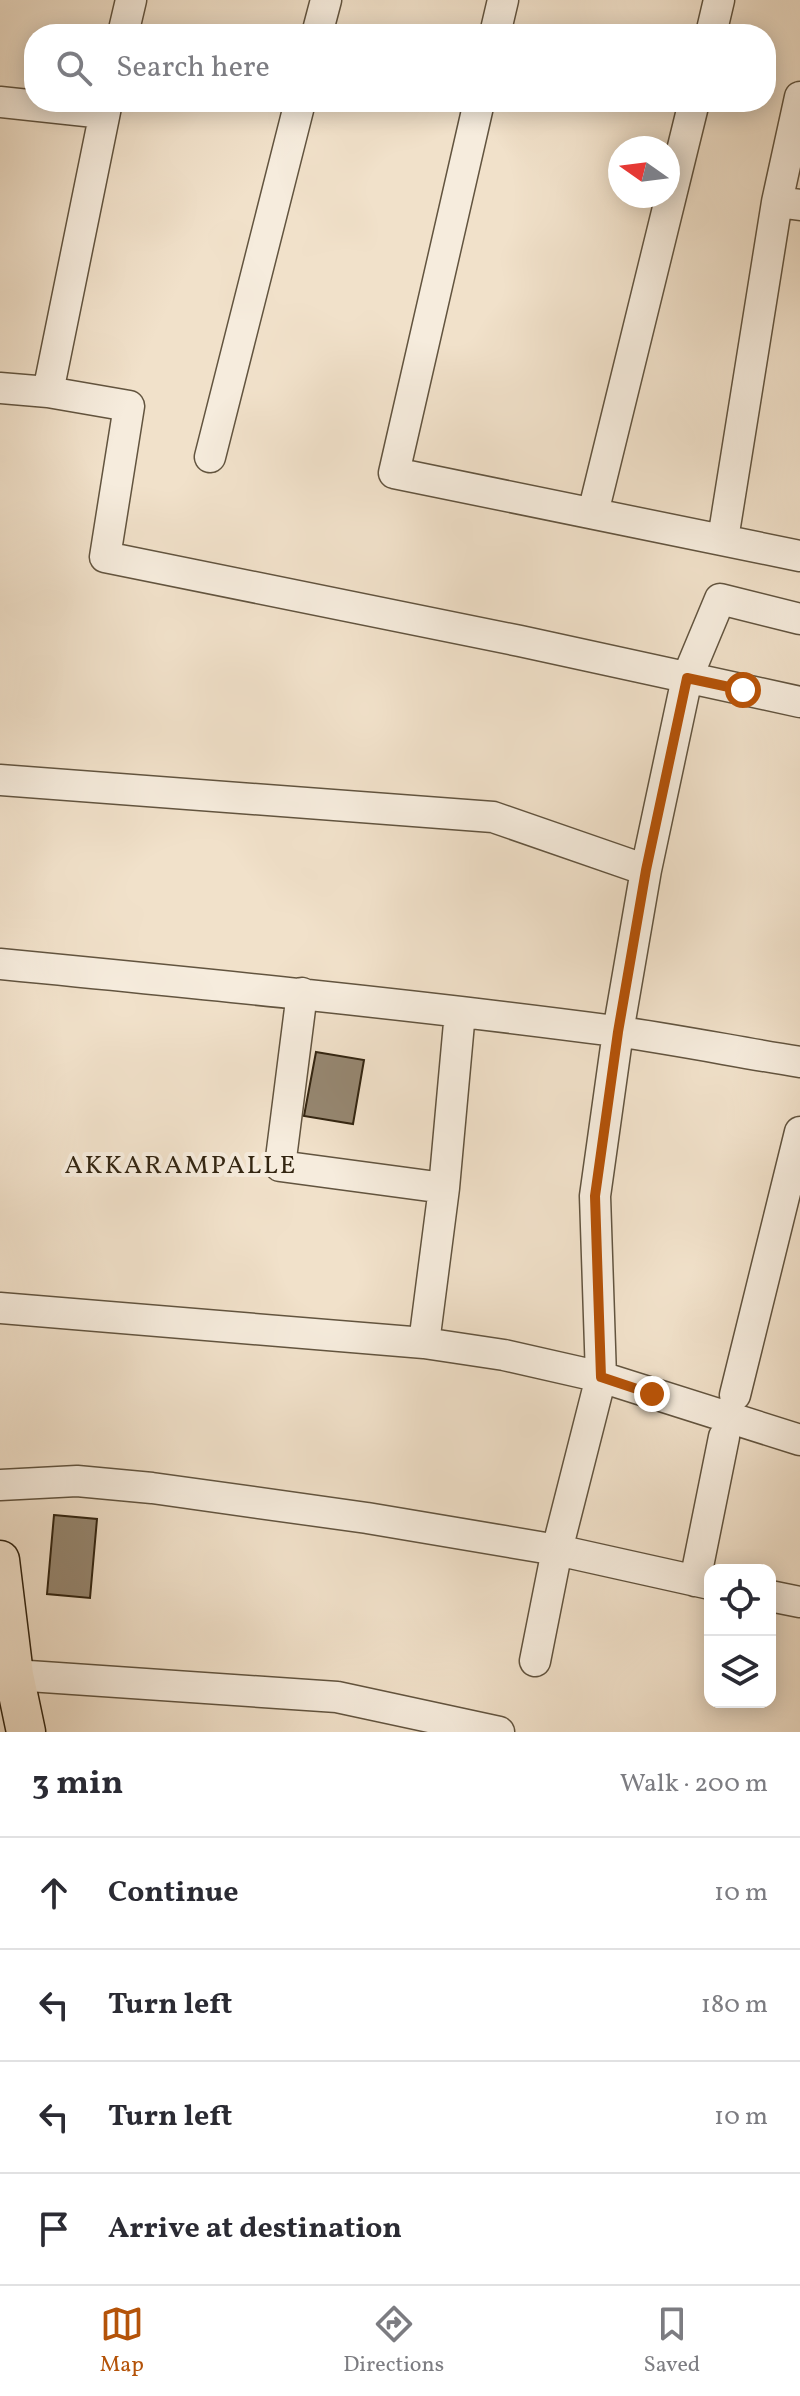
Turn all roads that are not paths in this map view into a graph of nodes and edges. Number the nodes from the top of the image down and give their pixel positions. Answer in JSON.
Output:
{"nodes":[{"id":1,"x":131,"y":0,"type":"edge"},
{"id":2,"x":326,"y":0,"type":"edge"},
{"id":3,"x":503,"y":0,"type":"edge"},
{"id":4,"x":719,"y":0,"type":"edge"},
{"id":5,"x":125,"y":24,"type":"edge"},
{"id":6,"x":320,"y":24,"type":"edge"},
{"id":7,"x":497,"y":24,"type":"edge"},
{"id":8,"x":713,"y":24,"type":"edge"},
{"id":9,"x":800,"y":97,"type":"edge"},
{"id":10,"x":0,"y":102,"type":"edge"},
{"id":11,"x":24,"y":103,"type":"edge"},
{"id":12,"x":105,"y":112,"type":"edge"},
{"id":13,"x":297,"y":112,"type":"edge"},
{"id":14,"x":477,"y":112,"type":"edge"},
{"id":15,"x":692,"y":112,"type":"edge"},
{"id":16,"x":788,"y":204,"type":"edge"},
{"id":17,"x":0,"y":388,"type":"edge"},
{"id":18,"x":48,"y":392,"type":"junction"},
{"id":19,"x":210,"y":457,"type":"dead end"},
{"id":20,"x":593,"y":513,"type":"junction"},
{"id":21,"x":723,"y":539,"type":"junction"},
{"id":22,"x":800,"y":556,"type":"edge"},
{"id":23,"x":800,"y":619,"type":"edge"},
{"id":24,"x":687,"y":678,"type":"junction"},
{"id":25,"x":800,"y":702,"type":"edge"},
{"id":26,"x":0,"y":780,"type":"edge"},
{"id":27,"x":646,"y":870,"type":"junction"},
{"id":28,"x":0,"y":964,"type":"edge"},
{"id":29,"x":302,"y":993,"type":"junction"},
{"id":30,"x":460,"y":1012,"type":"junction"},
{"id":31,"x":618,"y":1032,"type":"junction"},
{"id":32,"x":800,"y":1062,"type":"edge"},
{"id":33,"x":800,"y":1132,"type":"edge"},
{"id":34,"x":444,"y":1188,"type":"junction"},
{"id":35,"x":0,"y":1308,"type":"edge"},
{"id":36,"x":424,"y":1343,"type":"junction"},
{"id":37,"x":601,"y":1377,"type":"junction"},
{"id":38,"x":735,"y":1395,"type":"dead end"},
{"id":39,"x":724,"y":1437,"type":"dead end"},
{"id":40,"x":800,"y":1440,"type":"edge"},
{"id":41,"x":0,"y":1485,"type":"edge"},
{"id":42,"x":557,"y":1550,"type":"junction"},
{"id":43,"x":0,"y":1560,"type":"edge"},
{"id":44,"x":702,"y":1582,"type":"edge"},
{"id":45,"x":776,"y":1597,"type":"edge"},
{"id":46,"x":800,"y":1602,"type":"edge"},
{"id":47,"x":535,"y":1661,"type":"dead end"},
{"id":48,"x":14,"y":1675,"type":"junction"},
{"id":49,"x":26,"y":1732,"type":"edge"},
{"id":50,"x":499,"y":1732,"type":"edge"}],
"edges":[{"from":1,"to":5,"type":"street"},
{"from":2,"to":6,"type":"street"},
{"from":3,"to":7,"type":"street"},
{"from":4,"to":8,"type":"street"},
{"from":9,"to":16,"type":"street"},
{"from":10,"to":11,"type":"street"},
{"from":12,"to":18,"type":"street"},
{"from":13,"to":19,"type":"street"},
{"from":14,"to":20,"type":"street"},
{"from":15,"to":20,"type":"street"},
{"from":16,"to":21,"type":"street"},
{"from":17,"to":18,"type":"street"},
{"from":18,"to":24,"type":"street"},
{"from":20,"to":21,"type":"street"},
{"from":21,"to":22,"type":"street"},
{"from":23,"to":24,"type":"street"},
{"from":24,"to":25,"type":"street"},
{"from":24,"to":27,"type":"street"},
{"from":26,"to":27,"type":"street"},
{"from":27,"to":31,"type":"street"},
{"from":28,"to":29,"type":"street"},
{"from":29,"to":30,"type":"street"},
{"from":29,"to":34,"type":"street"},
{"from":30,"to":31,"type":"street"},
{"from":30,"to":34,"type":"street"},
{"from":31,"to":32,"type":"street"},
{"from":31,"to":37,"type":"street"},
{"from":33,"to":38,"type":"street"},
{"from":34,"to":36,"type":"street"},
{"from":35,"to":36,"type":"street"},
{"from":36,"to":37,"type":"street"},
{"from":37,"to":40,"type":"street"},
{"from":37,"to":42,"type":"street"},
{"from":39,"to":44,"type":"street"},
{"from":41,"to":42,"type":"street"},
{"from":42,"to":44,"type":"street"},
{"from":42,"to":47,"type":"street"},
{"from":43,"to":48,"type":"main road"},
{"from":45,"to":46,"type":"street"},
{"from":48,"to":49,"type":"main road"},
{"from":48,"to":50,"type":"street"}]}
